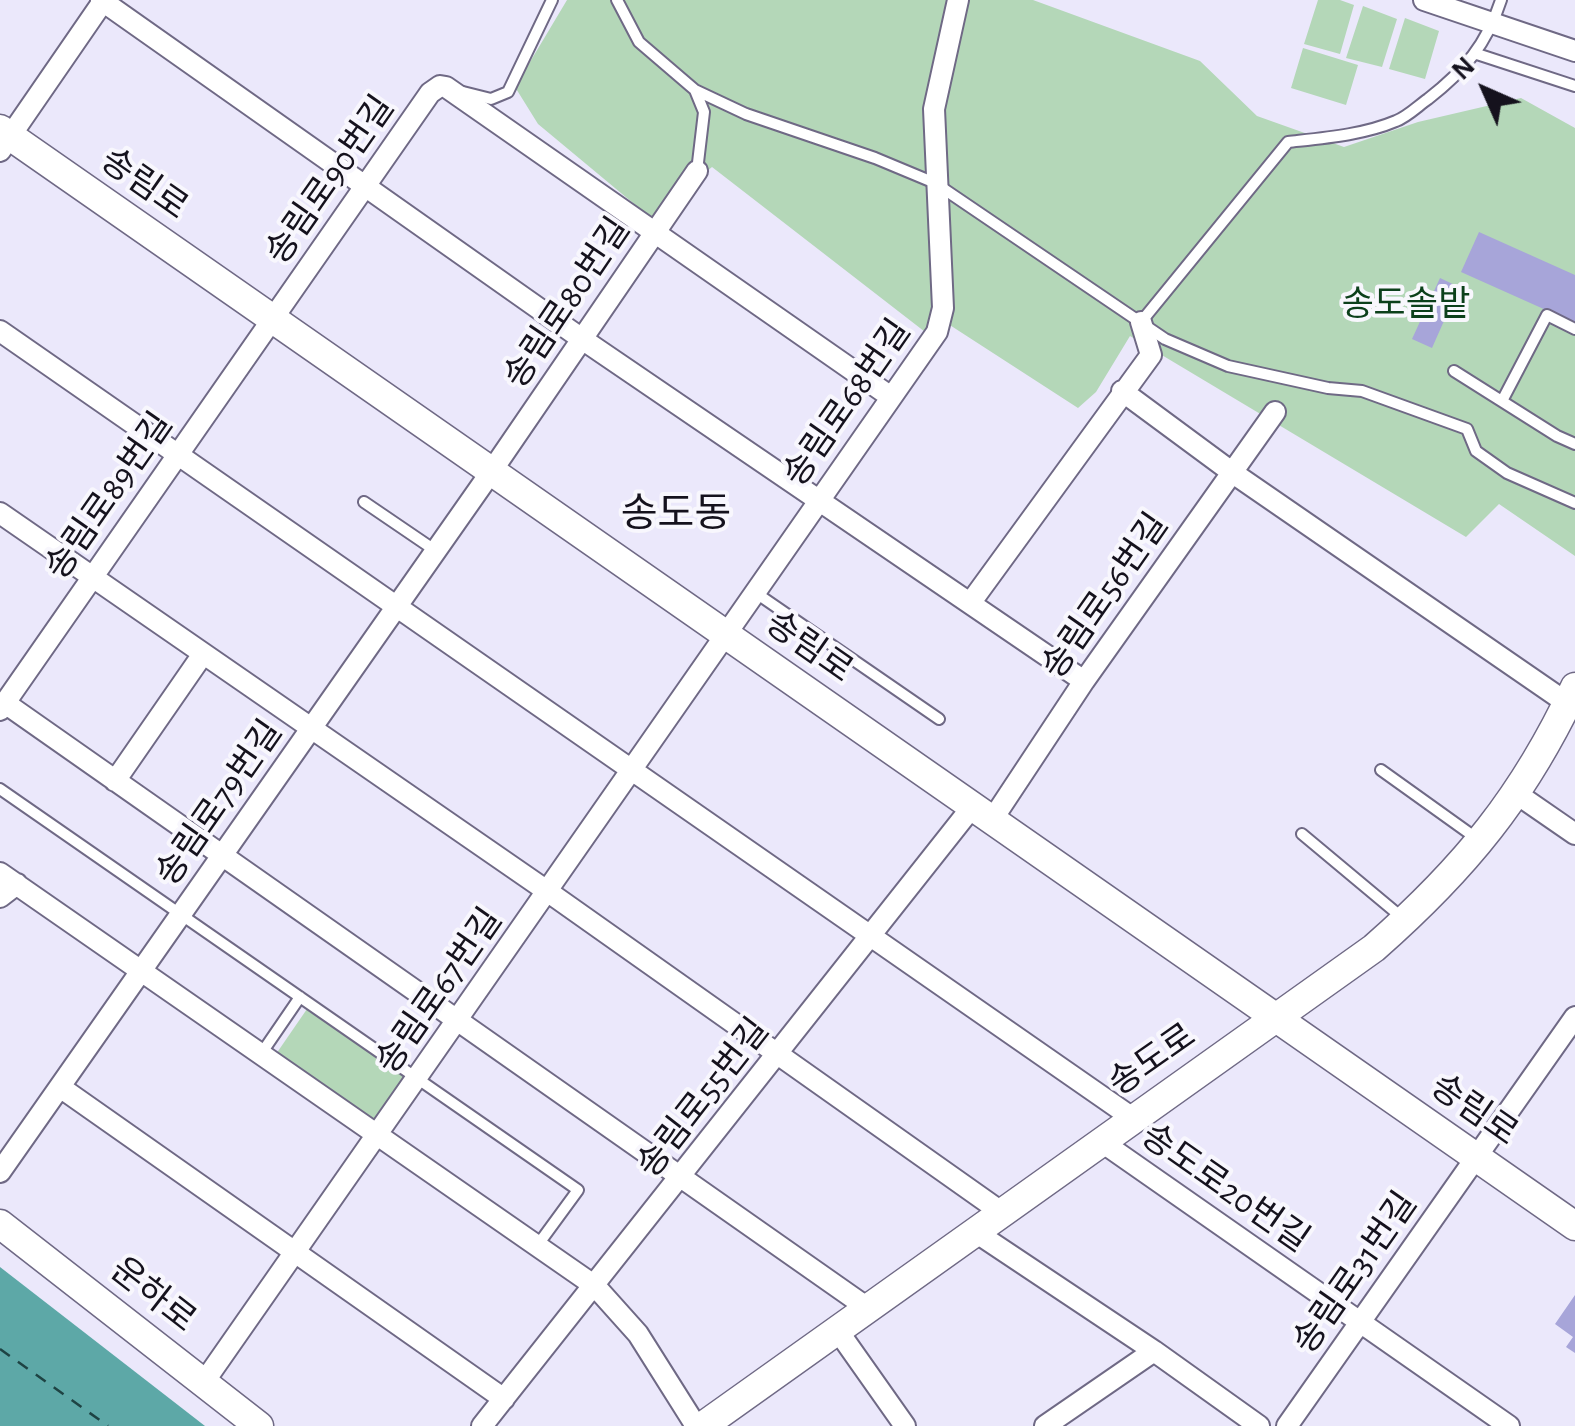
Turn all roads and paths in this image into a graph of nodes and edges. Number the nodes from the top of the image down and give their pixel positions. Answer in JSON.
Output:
{"nodes":[{"id":1,"x":103,"y":0,"type":"edge"},
{"id":2,"x":552,"y":0,"type":"edge"},
{"id":3,"x":617,"y":0,"type":"edge"},
{"id":4,"x":958,"y":0,"type":"edge"},
{"id":5,"x":1424,"y":0,"type":"edge"},
{"id":6,"x":1500,"y":0,"type":"edge"},
{"id":7,"x":1493,"y":24,"type":"junction"},
{"id":8,"x":1575,"y":51,"type":"edge"},
{"id":9,"x":1477,"y":54,"type":"junction"},
{"id":10,"x":1575,"y":86,"type":"edge"},
{"id":11,"x":446,"y":87,"type":"junction"},
{"id":12,"x":695,"y":90,"type":"junction"},
{"id":13,"x":4,"y":139,"type":"edge"},
{"id":14,"x":697,"y":171,"type":"joint"},
{"id":15,"x":935,"y":183,"type":"junction"},
{"id":16,"x":367,"y":185,"type":"junction"},
{"id":17,"x":655,"y":232,"type":"junction"},
{"id":18,"x":272,"y":320,"type":"junction"},
{"id":19,"x":1141,"y":322,"type":"junction"},
{"id":20,"x":1575,"y":329,"type":"edge"},
{"id":21,"x":0,"y":331,"type":"edge"},
{"id":22,"x":582,"y":339,"type":"junction"},
{"id":23,"x":1454,"y":371,"type":"dead end"},
{"id":24,"x":1122,"y":392,"type":"junction"},
{"id":25,"x":890,"y":397,"type":"junction"},
{"id":26,"x":1502,"y":400,"type":"junction"},
{"id":27,"x":1275,"y":412,"type":"dead end"},
{"id":28,"x":1575,"y":444,"type":"edge"},
{"id":29,"x":178,"y":454,"type":"junction"},
{"id":30,"x":491,"y":472,"type":"junction"},
{"id":31,"x":1233,"y":473,"type":"junction"},
{"id":32,"x":819,"y":500,"type":"junction"},
{"id":33,"x":364,"y":502,"type":"dead end"},
{"id":34,"x":1575,"y":503,"type":"edge"},
{"id":35,"x":0,"y":513,"type":"edge"},
{"id":36,"x":436,"y":550,"type":"junction"},
{"id":37,"x":92,"y":577,"type":"junction"},
{"id":38,"x":755,"y":592,"type":"junction"},
{"id":39,"x":971,"y":602,"type":"junction"},
{"id":40,"x":397,"y":605,"type":"junction"},
{"id":41,"x":725,"y":635,"type":"junction"},
{"id":42,"x":203,"y":654,"type":"junction"},
{"id":43,"x":1084,"y":681,"type":"junction"},
{"id":44,"x":1571,"y":695,"type":"edge"},
{"id":45,"x":2,"y":706,"type":"edge"},
{"id":46,"x":939,"y":718,"type":"dead end"},
{"id":47,"x":310,"y":729,"type":"junction"},
{"id":48,"x":632,"y":769,"type":"junction"},
{"id":49,"x":1381,"y":770,"type":"dead end"},
{"id":50,"x":114,"y":781,"type":"junction"},
{"id":51,"x":0,"y":789,"type":"edge"},
{"id":52,"x":1517,"y":794,"type":"junction"},
{"id":53,"x":982,"y":814,"type":"junction"},
{"id":54,"x":1302,"y":834,"type":"dead end"},
{"id":55,"x":1575,"y":834,"type":"edge"},
{"id":56,"x":1481,"y":842,"type":"junction"},
{"id":57,"x":222,"y":857,"type":"junction"},
{"id":58,"x":6,"y":885,"type":"edge"},
{"id":59,"x":547,"y":892,"type":"junction"},
{"id":60,"x":181,"y":915,"type":"junction"},
{"id":61,"x":1405,"y":920,"type":"junction"},
{"id":62,"x":871,"y":935,"type":"junction"},
{"id":63,"x":142,"y":971,"type":"junction"},
{"id":64,"x":300,"y":997,"type":"junction"},
{"id":65,"x":1575,"y":1017,"type":"edge"},
{"id":66,"x":1277,"y":1018,"type":"junction"},
{"id":67,"x":458,"y":1021,"type":"junction"},
{"id":68,"x":261,"y":1054,"type":"junction"},
{"id":69,"x":778,"y":1055,"type":"junction"},
{"id":70,"x":417,"y":1079,"type":"junction"},
{"id":71,"x":60,"y":1087,"type":"junction"},
{"id":72,"x":1134,"y":1118,"type":"junction"},
{"id":73,"x":377,"y":1137,"type":"junction"},
{"id":74,"x":1102,"y":1142,"type":"junction"},
{"id":75,"x":1476,"y":1157,"type":"junction"},
{"id":76,"x":0,"y":1172,"type":"edge"},
{"id":77,"x":682,"y":1176,"type":"junction"},
{"id":78,"x":1004,"y":1214,"type":"junction"},
{"id":79,"x":0,"y":1224,"type":"edge"},
{"id":80,"x":1575,"y":1226,"type":"edge"},
{"id":81,"x":978,"y":1233,"type":"junction"},
{"id":82,"x":538,"y":1246,"type":"junction"},
{"id":83,"x":294,"y":1253,"type":"junction"},
{"id":84,"x":595,"y":1286,"type":"junction"},
{"id":85,"x":869,"y":1308,"type":"junction"},
{"id":86,"x":1359,"y":1322,"type":"junction"},
{"id":87,"x":838,"y":1330,"type":"junction"},
{"id":88,"x":1154,"y":1351,"type":"junction"},
{"id":89,"x":204,"y":1382,"type":"junction"},
{"id":90,"x":504,"y":1398,"type":"junction"},
{"id":91,"x":258,"y":1426,"type":"edge"},
{"id":92,"x":482,"y":1426,"type":"edge"},
{"id":93,"x":700,"y":1426,"type":"edge"},
{"id":94,"x":904,"y":1426,"type":"edge"},
{"id":95,"x":1045,"y":1426,"type":"edge"},
{"id":96,"x":1258,"y":1426,"type":"edge"},
{"id":97,"x":1287,"y":1426,"type":"edge"},
{"id":98,"x":1509,"y":1426,"type":"edge"}],
"edges":[{"from":1,"to":13,"type":"street"},
{"from":1,"to":16,"type":"street"},
{"from":2,"to":11,"type":"lane"},
{"from":3,"to":12,"type":"lane"},
{"from":4,"to":15,"type":"street","name":"송림로68번길"},
{"from":5,"to":7,"type":"street"},
{"from":6,"to":7,"type":"lane"},
{"from":7,"to":8,"type":"street"},
{"from":7,"to":9,"type":"lane"},
{"from":9,"to":10,"type":"lane"},
{"from":9,"to":19,"type":"lane"},
{"from":11,"to":16,"type":"street","name":"송림로90번길"},
{"from":11,"to":17,"type":"street"},
{"from":12,"to":14,"type":"lane"},
{"from":12,"to":15,"type":"lane"},
{"from":13,"to":18,"type":"street","name":"송림로"},
{"from":14,"to":17,"type":"street","name":"송림로80번길"},
{"from":15,"to":19,"type":"lane"},
{"from":15,"to":25,"type":"street","name":"송림로68번길"},
{"from":16,"to":18,"type":"street","name":"송림로90번길"},
{"from":16,"to":22,"type":"street"},
{"from":17,"to":22,"type":"street","name":"송림로80번길"},
{"from":17,"to":25,"type":"street"},
{"from":18,"to":29,"type":"street","name":"송림로89번길"},
{"from":18,"to":30,"type":"street","name":"송림로"},
{"from":19,"to":24,"type":"street"},
{"from":19,"to":34,"type":"lane"},
{"from":20,"to":26,"type":"lane"},
{"from":21,"to":29,"type":"street"},
{"from":22,"to":30,"type":"street","name":"송림로80번길"},
{"from":22,"to":32,"type":"street"},
{"from":23,"to":26,"type":"lane"},
{"from":24,"to":31,"type":"street"},
{"from":24,"to":39,"type":"street"},
{"from":25,"to":32,"type":"street","name":"송림로68번길"},
{"from":26,"to":28,"type":"lane"},
{"from":27,"to":31,"type":"street","name":"송림로56번길"},
{"from":29,"to":37,"type":"street","name":"송림로89번길"},
{"from":29,"to":40,"type":"street"},
{"from":30,"to":36,"type":"street","name":"송림로79번길"},
{"from":30,"to":41,"type":"street","name":"송림로"},
{"from":31,"to":43,"type":"street","name":"송림로56번길"},
{"from":31,"to":44,"type":"street"},
{"from":32,"to":38,"type":"street","name":"송림로68번길"},
{"from":32,"to":39,"type":"street"},
{"from":33,"to":36,"type":"lane"},
{"from":35,"to":37,"type":"street"},
{"from":36,"to":40,"type":"street","name":"송림로79번길"},
{"from":37,"to":42,"type":"street"},
{"from":37,"to":45,"type":"street","name":"송림로89번길"},
{"from":38,"to":41,"type":"street","name":"송림로68번길"},
{"from":38,"to":46,"type":"lane"},
{"from":39,"to":43,"type":"street"},
{"from":40,"to":47,"type":"street","name":"송림로79번길"},
{"from":40,"to":48,"type":"street"},
{"from":41,"to":48,"type":"street","name":"송림로67번길"},
{"from":41,"to":53,"type":"street","name":"송림로"},
{"from":42,"to":47,"type":"street"},
{"from":42,"to":50,"type":"street"},
{"from":43,"to":53,"type":"street","name":"송림로56번길"},
{"from":44,"to":52,"type":"street","name":"송도로"},
{"from":45,"to":50,"type":"street"},
{"from":47,"to":57,"type":"street","name":"송림로79번길"},
{"from":47,"to":59,"type":"street"},
{"from":48,"to":59,"type":"street","name":"송림로67번길"},
{"from":48,"to":62,"type":"street"},
{"from":49,"to":56,"type":"lane"},
{"from":50,"to":57,"type":"street"},
{"from":51,"to":60,"type":"lane"},
{"from":52,"to":55,"type":"street"},
{"from":52,"to":56,"type":"street","name":"송도로"},
{"from":53,"to":62,"type":"street","name":"송림로55번길"},
{"from":53,"to":66,"type":"street","name":"송림로"},
{"from":54,"to":61,"type":"lane"},
{"from":56,"to":61,"type":"street","name":"송도로"},
{"from":57,"to":60,"type":"street","name":"송림로79번길"},
{"from":57,"to":67,"type":"street"},
{"from":58,"to":63,"type":"street"},
{"from":59,"to":67,"type":"street","name":"송림로67번길"},
{"from":59,"to":69,"type":"street"},
{"from":60,"to":63,"type":"street","name":"송림로79번길"},
{"from":60,"to":64,"type":"lane"},
{"from":61,"to":66,"type":"street","name":"송도로"},
{"from":62,"to":69,"type":"street","name":"송림로55번길"},
{"from":62,"to":72,"type":"street"},
{"from":63,"to":68,"type":"street"},
{"from":63,"to":71,"type":"street","name":"송림로79번길"},
{"from":64,"to":68,"type":"lane"},
{"from":64,"to":70,"type":"lane"},
{"from":65,"to":75,"type":"street","name":"송림로31번길"},
{"from":66,"to":72,"type":"street","name":"송도로"},
{"from":66,"to":75,"type":"street","name":"송림로"},
{"from":67,"to":70,"type":"street","name":"송림로67번길"},
{"from":67,"to":77,"type":"street"},
{"from":68,"to":73,"type":"street"},
{"from":69,"to":77,"type":"street","name":"송림로55번길"},
{"from":69,"to":78,"type":"street"},
{"from":70,"to":73,"type":"street","name":"송림로67번길"},
{"from":70,"to":82,"type":"lane"},
{"from":71,"to":76,"type":"street","name":"송림로79번길"},
{"from":71,"to":83,"type":"street"},
{"from":72,"to":74,"type":"street","name":"송도로"},
{"from":73,"to":82,"type":"street"},
{"from":73,"to":83,"type":"street","name":"송림로67번길"},
{"from":74,"to":78,"type":"street","name":"송도로"},
{"from":74,"to":86,"type":"street","name":"송도로20번길"},
{"from":75,"to":80,"type":"street","name":"송림로"},
{"from":75,"to":86,"type":"street","name":"송림로31번길"},
{"from":77,"to":84,"type":"street","name":"송림로55번길"},
{"from":77,"to":85,"type":"street"},
{"from":78,"to":81,"type":"street","name":"송도로"},
{"from":79,"to":89,"type":"street","name":"운하로"},
{"from":81,"to":85,"type":"street","name":"송도로"},
{"from":81,"to":88,"type":"street"},
{"from":82,"to":84,"type":"street"},
{"from":83,"to":89,"type":"street","name":"송림로67번길"},
{"from":83,"to":90,"type":"street"},
{"from":84,"to":90,"type":"street","name":"송림로55번길"},
{"from":84,"to":93,"type":"street"},
{"from":85,"to":87,"type":"street","name":"송도로"},
{"from":86,"to":97,"type":"street","name":"송림로31번길"},
{"from":86,"to":98,"type":"street","name":"송도로20번길"},
{"from":87,"to":93,"type":"street","name":"송도로"},
{"from":87,"to":94,"type":"street"},
{"from":88,"to":95,"type":"street"},
{"from":88,"to":96,"type":"street"},
{"from":89,"to":91,"type":"street","name":"운하로"},
{"from":90,"to":92,"type":"street","name":"송림로55번길"}]}
